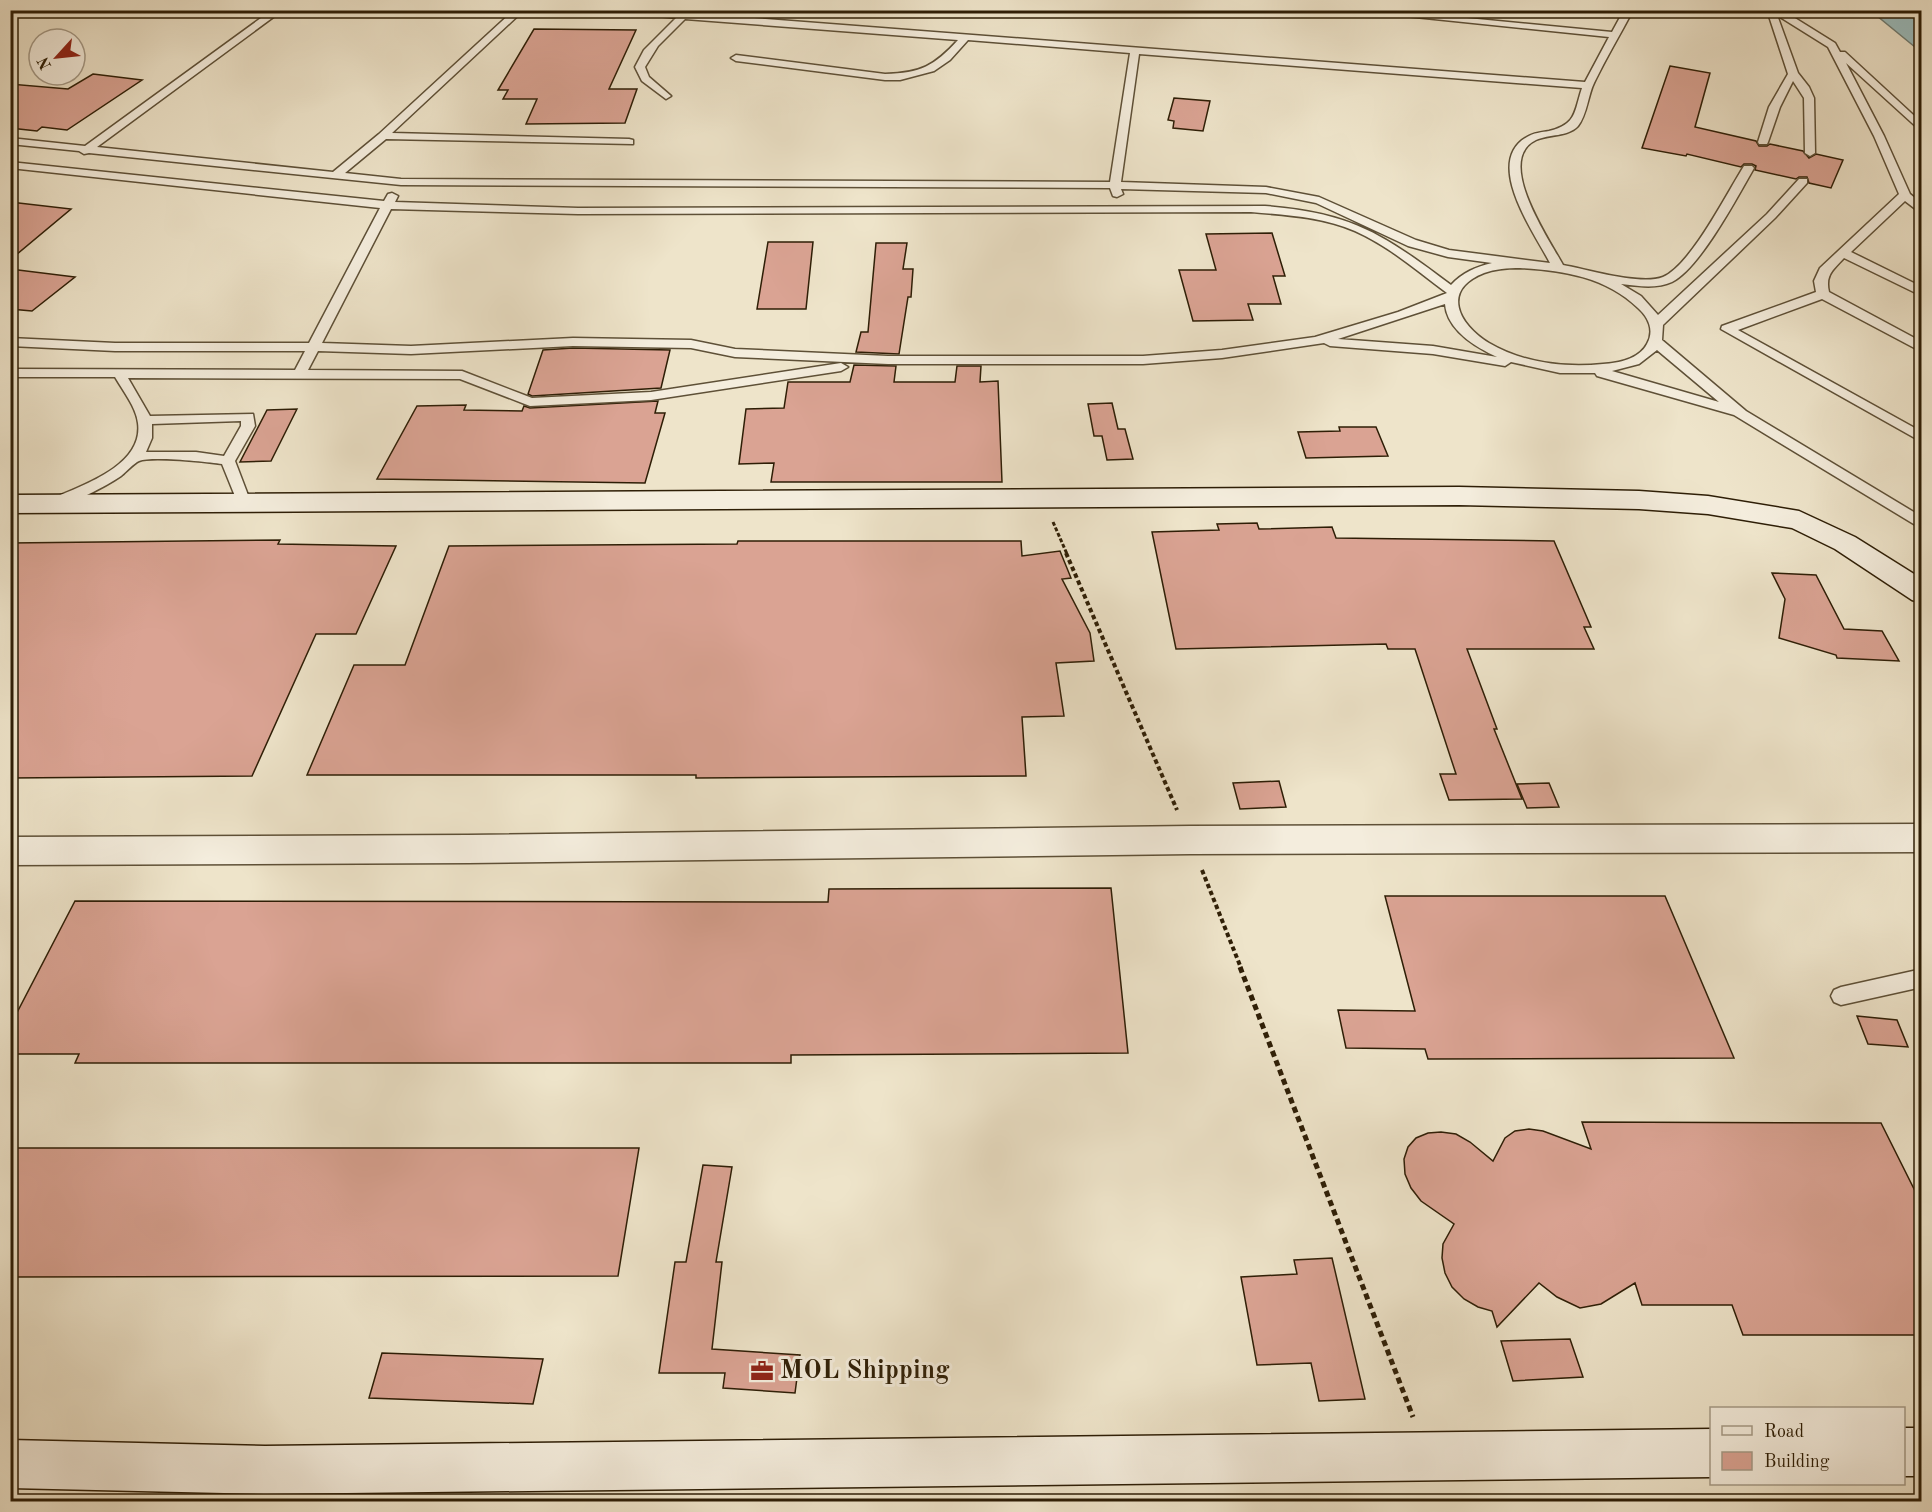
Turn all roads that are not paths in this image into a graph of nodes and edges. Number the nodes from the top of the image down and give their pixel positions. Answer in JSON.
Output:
{"nodes":[{"id":1,"x":279,"y":10,"type":"edge"},
{"id":2,"x":520,"y":10,"type":"edge"},
{"id":3,"x":607,"y":10,"type":"edge"},
{"id":4,"x":749,"y":10,"type":"edge"},
{"id":5,"x":1351,"y":10,"type":"edge"},
{"id":6,"x":1629,"y":10,"type":"edge"},
{"id":7,"x":1773,"y":10,"type":"edge"},
{"id":8,"x":682,"y":17,"type":"junction"},
{"id":9,"x":739,"y":22,"type":"junction"},
{"id":10,"x":1614,"y":35,"type":"junction"},
{"id":11,"x":964,"y":39,"type":"junction"},
{"id":12,"x":1832,"y":45,"type":"junction"},
{"id":13,"x":1135,"y":51,"type":"junction"},
{"id":14,"x":736,"y":58,"type":"dead end"},
{"id":15,"x":1793,"y":74,"type":"junction"},
{"id":16,"x":1588,"y":85,"type":"junction"},
{"id":17,"x":666,"y":96,"type":"dead end"},
{"id":18,"x":1922,"y":129,"type":"edge"},
{"id":19,"x":383,"y":136,"type":"junction"},
{"id":20,"x":10,"y":141,"type":"edge"},
{"id":21,"x":629,"y":142,"type":"dead end"},
{"id":22,"x":1763,"y":142,"type":"dead end"},
{"id":23,"x":87,"y":149,"type":"junction"},
{"id":24,"x":1810,"y":153,"type":"dead end"},
{"id":25,"x":10,"y":165,"type":"edge"},
{"id":26,"x":1748,"y":168,"type":"dead end"},
{"id":27,"x":56,"y":171,"type":"junction"},
{"id":28,"x":336,"y":176,"type":"junction"},
{"id":29,"x":1803,"y":181,"type":"dead end"},
{"id":30,"x":401,"y":182,"type":"junction"},
{"id":31,"x":1115,"y":184,"type":"junction"},
{"id":32,"x":1905,"y":195,"type":"junction"},
{"id":33,"x":582,"y":197,"type":"junction"},
{"id":34,"x":387,"y":205,"type":"junction"},
{"id":35,"x":1122,"y":210,"type":"junction"},
{"id":36,"x":1922,"y":211,"type":"edge"},
{"id":37,"x":1843,"y":253,"type":"junction"},
{"id":38,"x":1520,"y":264,"type":"junction"},
{"id":39,"x":1558,"y":267,"type":"junction"},
{"id":40,"x":1595,"y":276,"type":"junction"},
{"id":41,"x":1922,"y":292,"type":"edge"},
{"id":42,"x":1823,"y":294,"type":"junction"},
{"id":43,"x":1451,"y":295,"type":"junction"},
{"id":44,"x":1657,"y":323,"type":"junction"},
{"id":45,"x":1316,"y":341,"type":"junction"},
{"id":46,"x":10,"y":342,"type":"edge"},
{"id":47,"x":1656,"y":342,"type":"junction"},
{"id":48,"x":313,"y":347,"type":"junction"},
{"id":49,"x":1922,"y":348,"type":"edge"},
{"id":50,"x":888,"y":360,"type":"junction"},
{"id":51,"x":1546,"y":368,"type":"junction"},
{"id":52,"x":1591,"y":371,"type":"junction"},
{"id":53,"x":10,"y":373,"type":"edge"},
{"id":54,"x":119,"y":373,"type":"junction"},
{"id":55,"x":300,"y":373,"type":"junction"},
{"id":56,"x":1741,"y":414,"type":"junction"},
{"id":57,"x":145,"y":420,"type":"junction"},
{"id":58,"x":1922,"y":438,"type":"edge"},
{"id":59,"x":134,"y":458,"type":"junction"},
{"id":60,"x":228,"y":461,"type":"junction"},
{"id":61,"x":244,"y":503,"type":"junction"},
{"id":62,"x":10,"y":504,"type":"edge"},
{"id":63,"x":51,"y":504,"type":"junction"},
{"id":64,"x":1922,"y":524,"type":"edge"},
{"id":65,"x":1922,"y":593,"type":"edge"},
{"id":66,"x":1922,"y":838,"type":"edge"},
{"id":67,"x":10,"y":851,"type":"edge"},
{"id":68,"x":1922,"y":978,"type":"edge"},
{"id":69,"x":1841,"y":996,"type":"dead end"},
{"id":70,"x":1905,"y":1452,"type":"edge"},
{"id":71,"x":1922,"y":1452,"type":"edge"},
{"id":72,"x":1710,"y":1454,"type":"edge"},
{"id":73,"x":10,"y":1464,"type":"edge"}],
"edges":[{"from":1,"to":23,"type":"lane"},
{"from":2,"to":19,"type":"lane"},
{"from":3,"to":8,"type":"lane"},
{"from":4,"to":9,"type":"lane"},
{"from":5,"to":10,"type":"lane"},
{"from":6,"to":10,"type":"lane"},
{"from":7,"to":12,"type":"lane"},
{"from":7,"to":15,"type":"lane"},
{"from":8,"to":9,"type":"lane"},
{"from":8,"to":17,"type":"lane"},
{"from":9,"to":11,"type":"lane"},
{"from":10,"to":16,"type":"lane"},
{"from":11,"to":13,"type":"lane"},
{"from":11,"to":14,"type":"lane"},
{"from":12,"to":18,"type":"lane"},
{"from":12,"to":32,"type":"lane"},
{"from":13,"to":16,"type":"lane"},
{"from":13,"to":31,"type":"lane"},
{"from":15,"to":22,"type":"lane"},
{"from":15,"to":24,"type":"lane"},
{"from":16,"to":39,"type":"lane"},
{"from":19,"to":21,"type":"lane"},
{"from":19,"to":28,"type":"lane"},
{"from":20,"to":23,"type":"lane"},
{"from":23,"to":27,"type":"lane"},
{"from":23,"to":28,"type":"lane"},
{"from":25,"to":27,"type":"lane"},
{"from":26,"to":40,"type":"lane"},
{"from":27,"to":34,"type":"lane"},
{"from":28,"to":30,"type":"lane"},
{"from":29,"to":44,"type":"lane"},
{"from":30,"to":33,"type":"lane"},
{"from":30,"to":34,"type":"lane"},
{"from":31,"to":33,"type":"lane"},
{"from":31,"to":35,"type":"lane"},
{"from":31,"to":38,"type":"lane"},
{"from":32,"to":36,"type":"lane"},
{"from":32,"to":37,"type":"lane"},
{"from":33,"to":34,"type":"lane"},
{"from":33,"to":35,"type":"lane"},
{"from":34,"to":48,"type":"lane"},
{"from":35,"to":43,"type":"lane"},
{"from":37,"to":41,"type":"lane"},
{"from":37,"to":42,"type":"lane"},
{"from":38,"to":39,"type":"lane"},
{"from":38,"to":43,"type":"lane"},
{"from":39,"to":40,"type":"lane"},
{"from":40,"to":44,"type":"lane"},
{"from":42,"to":49,"type":"lane"},
{"from":42,"to":58,"type":"lane"},
{"from":43,"to":45,"type":"lane"},
{"from":43,"to":51,"type":"lane"},
{"from":44,"to":47,"type":"lane"},
{"from":45,"to":50,"type":"lane"},
{"from":45,"to":51,"type":"lane"},
{"from":46,"to":48,"type":"lane"},
{"from":47,"to":52,"type":"lane"},
{"from":47,"to":56,"type":"lane"},
{"from":48,"to":50,"type":"lane"},
{"from":48,"to":55,"type":"lane"},
{"from":50,"to":55,"type":"lane"},
{"from":51,"to":52,"type":"lane"},
{"from":52,"to":56,"type":"lane"},
{"from":53,"to":54,"type":"lane"},
{"from":54,"to":55,"type":"lane"},
{"from":54,"to":57,"type":"lane"},
{"from":56,"to":64,"type":"lane"},
{"from":57,"to":59,"type":"lane"},
{"from":57,"to":60,"type":"lane"},
{"from":59,"to":60,"type":"lane"},
{"from":59,"to":63,"type":"lane"},
{"from":60,"to":61,"type":"lane"},
{"from":61,"to":63,"type":"main road"},
{"from":61,"to":65,"type":"main road"},
{"from":62,"to":63,"type":"main road"},
{"from":66,"to":67,"type":"main road"},
{"from":68,"to":69,"type":"lane"},
{"from":70,"to":71,"type":"main road"},
{"from":72,"to":73,"type":"main road"}]}
